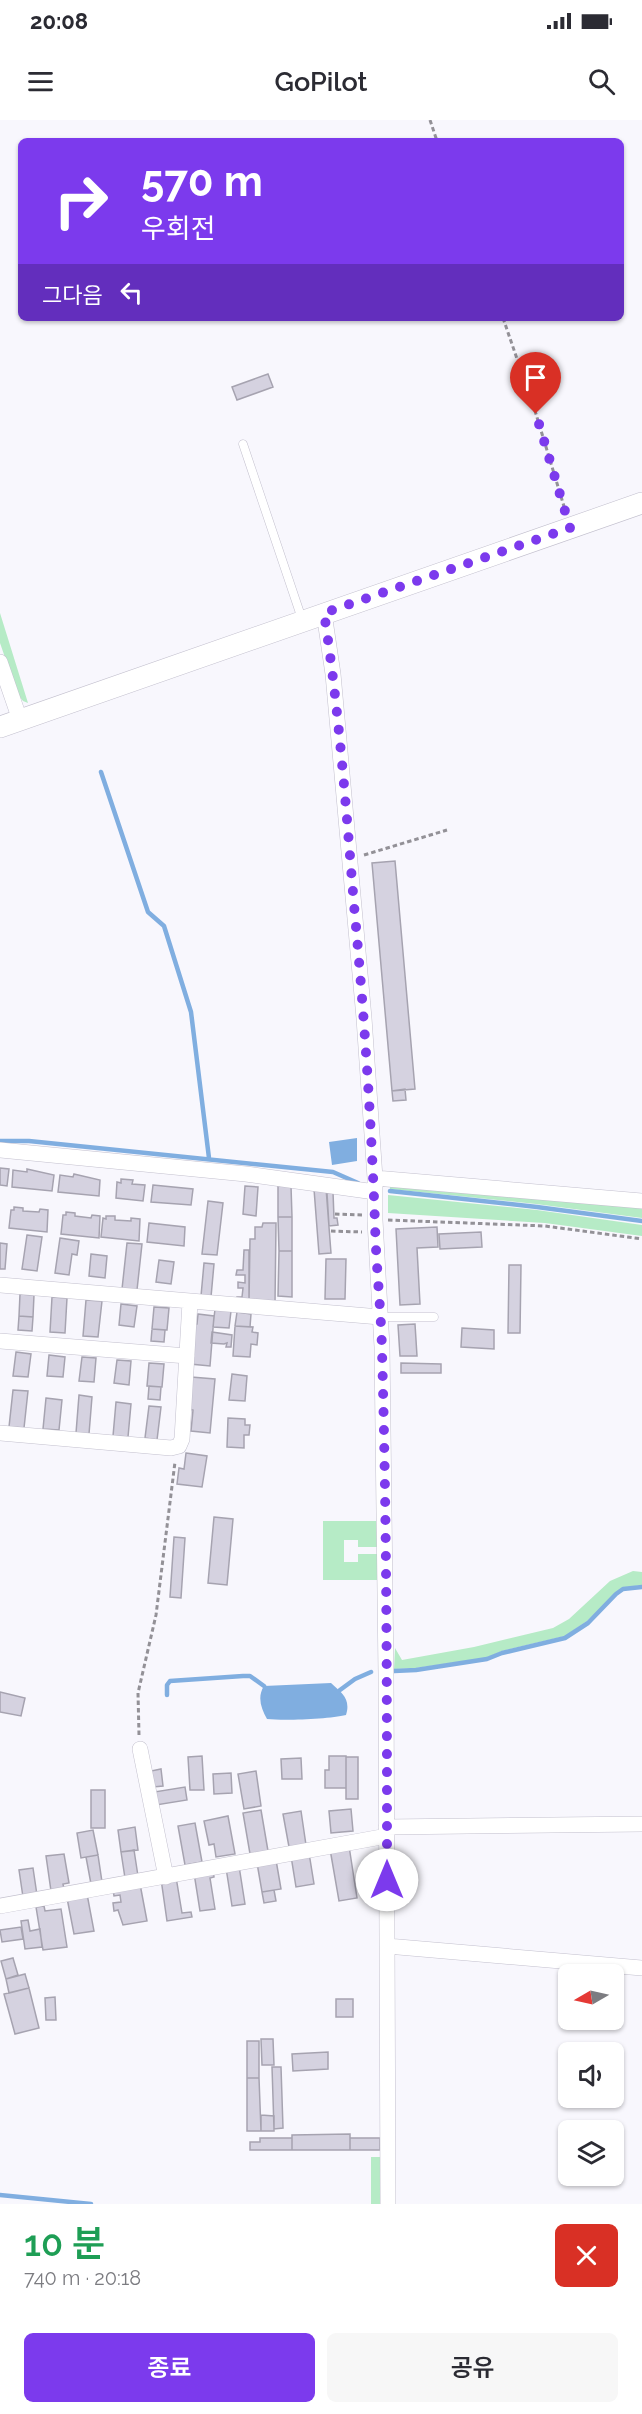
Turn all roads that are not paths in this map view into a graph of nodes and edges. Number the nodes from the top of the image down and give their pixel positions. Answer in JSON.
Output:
{"nodes":[{"id":1,"x":243,"y":444,"type":"dead end"},
{"id":2,"x":642,"y":503,"type":"edge"},
{"id":3,"x":324,"y":613,"type":"junction"},
{"id":4,"x":303,"y":621,"type":"junction"},
{"id":5,"x":0,"y":662,"type":"edge"},
{"id":6,"x":20,"y":720,"type":"junction"},
{"id":7,"x":0,"y":727,"type":"edge"},
{"id":8,"x":0,"y":1150,"type":"edge"},
{"id":9,"x":375,"y":1185,"type":"junction"},
{"id":10,"x":642,"y":1201,"type":"edge"},
{"id":11,"x":0,"y":1285,"type":"edge"},
{"id":12,"x":190,"y":1302,"type":"junction"},
{"id":13,"x":380,"y":1317,"type":"junction"},
{"id":14,"x":434,"y":1317,"type":"dead end"},
{"id":15,"x":0,"y":1341,"type":"edge"},
{"id":16,"x":187,"y":1356,"type":"junction"},
{"id":17,"x":0,"y":1433,"type":"edge"},
{"id":18,"x":140,"y":1749,"type":"road end"},
{"id":19,"x":642,"y":1824,"type":"edge"},
{"id":20,"x":386,"y":1832,"type":"junction"},
{"id":21,"x":166,"y":1877,"type":"junction"},
{"id":22,"x":0,"y":1906,"type":"edge"},
{"id":23,"x":387,"y":1946,"type":"junction"},
{"id":24,"x":642,"y":1968,"type":"edge"},
{"id":25,"x":388,"y":2204,"type":"edge"}],
"edges":[{"from":1,"to":4,"type":"lane"},
{"from":2,"to":3,"type":"main road"},
{"from":3,"to":4,"type":"main road"},
{"from":3,"to":9,"type":"street"},
{"from":4,"to":6,"type":"main road"},
{"from":5,"to":6,"type":"street"},
{"from":6,"to":7,"type":"main road"},
{"from":8,"to":9,"type":"street"},
{"from":9,"to":10,"type":"street"},
{"from":9,"to":13,"type":"street"},
{"from":11,"to":12,"type":"street"},
{"from":12,"to":13,"type":"street"},
{"from":12,"to":16,"type":"street"},
{"from":13,"to":14,"type":"lane"},
{"from":13,"to":20,"type":"street"},
{"from":15,"to":16,"type":"street"},
{"from":16,"to":17,"type":"street"},
{"from":18,"to":21,"type":"street"},
{"from":19,"to":20,"type":"street"},
{"from":20,"to":21,"type":"street"},
{"from":20,"to":23,"type":"street"},
{"from":21,"to":22,"type":"street"},
{"from":23,"to":24,"type":"street"},
{"from":23,"to":25,"type":"street"}]}
